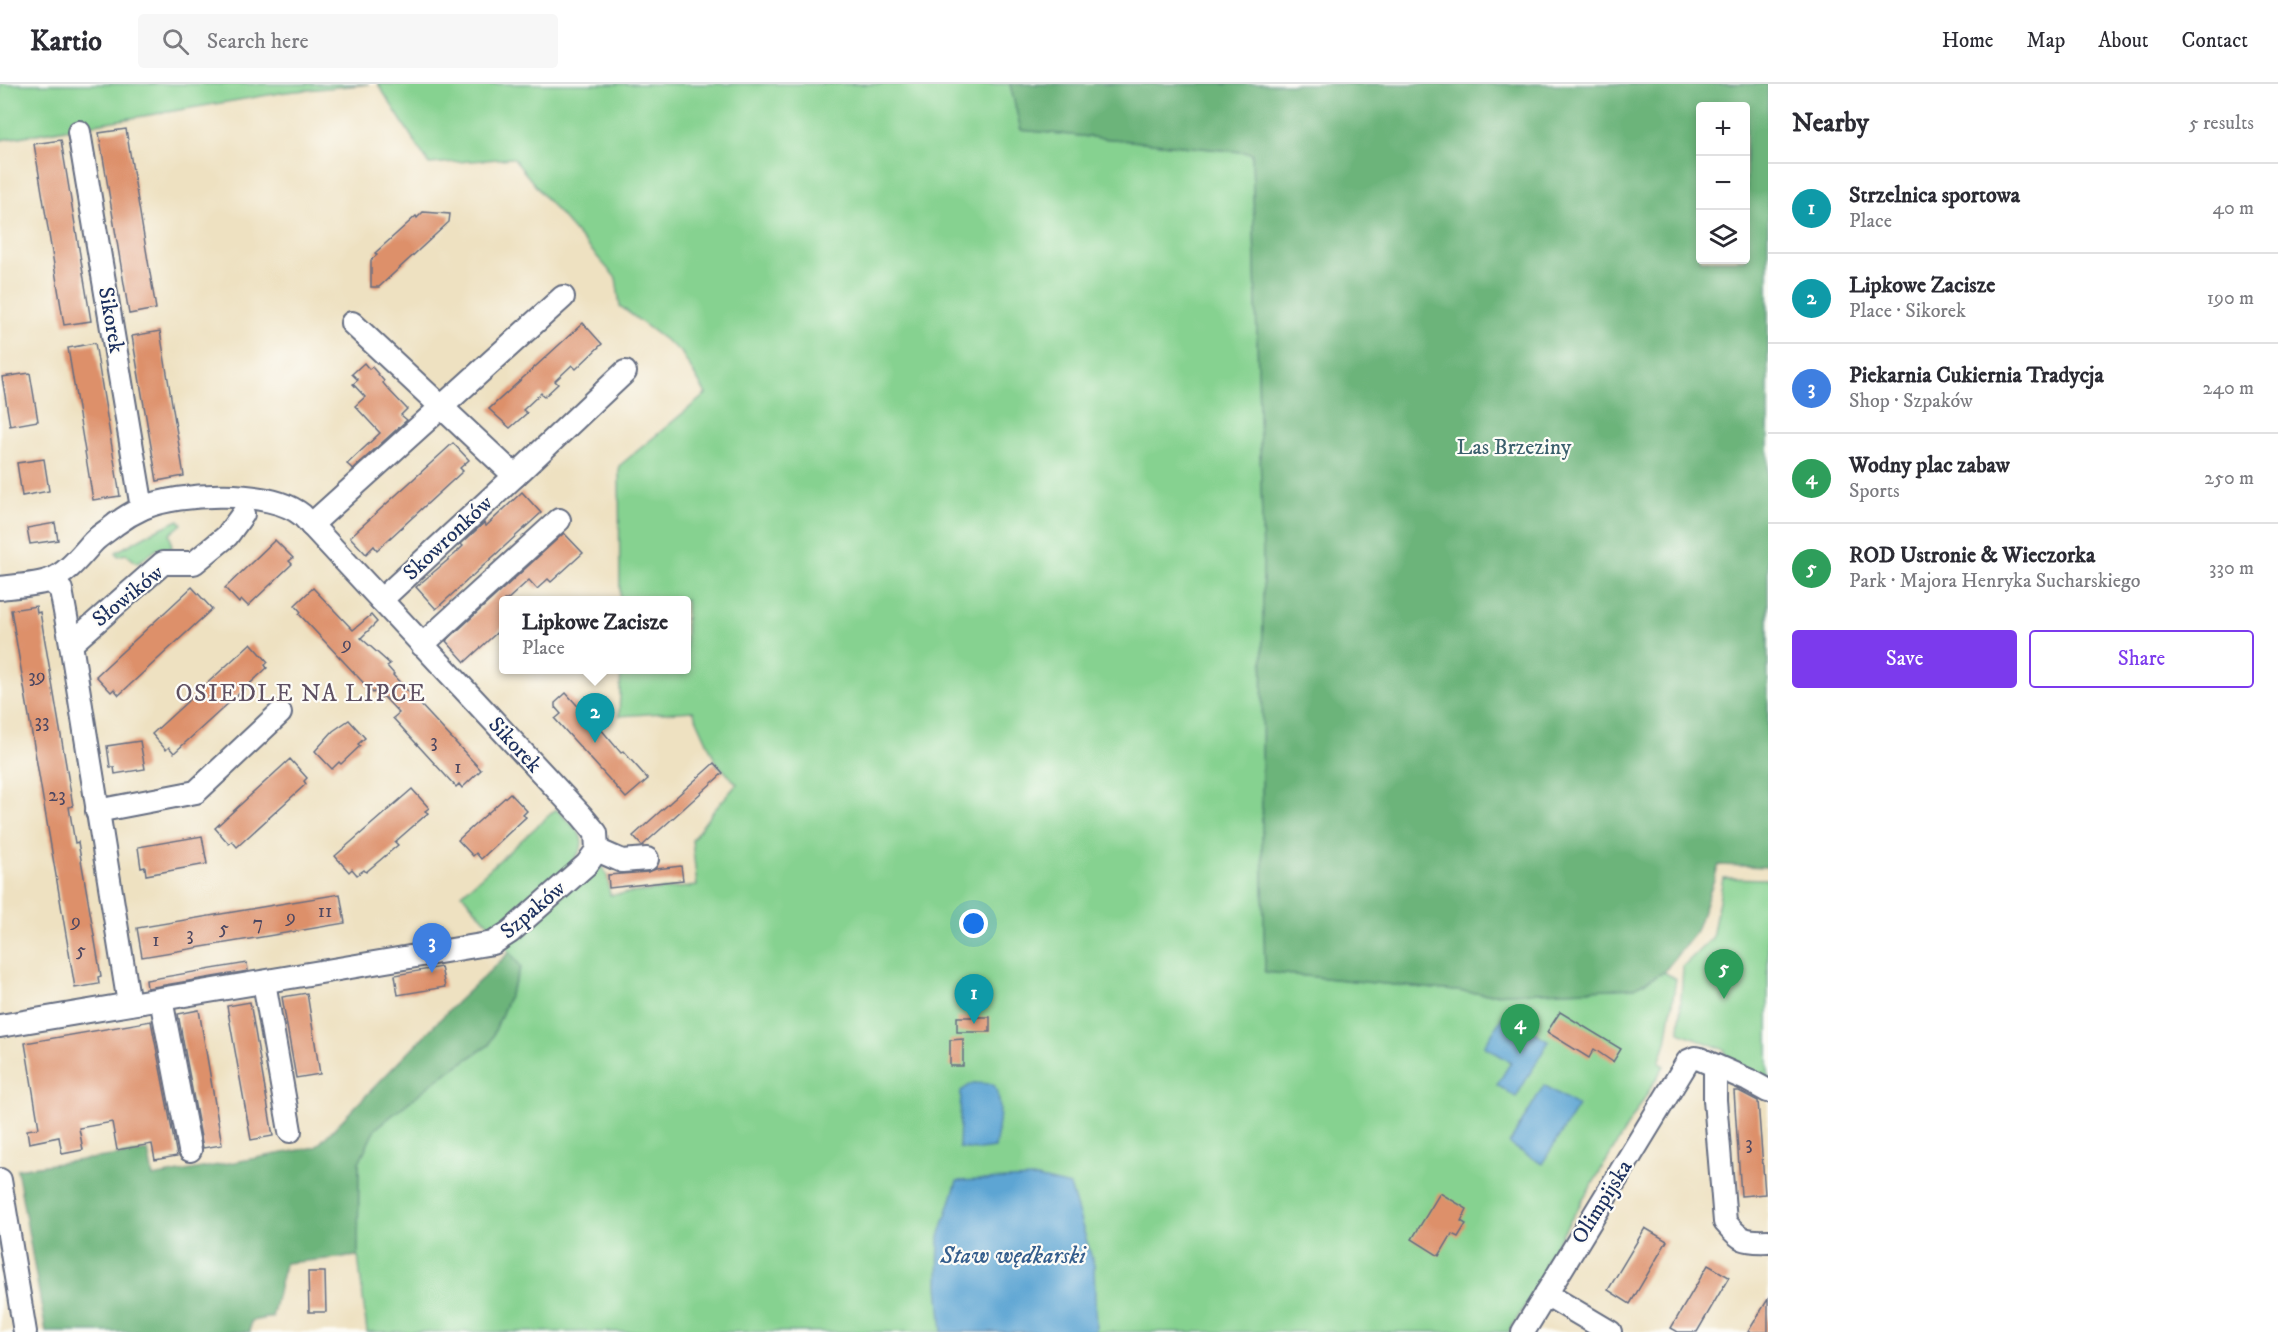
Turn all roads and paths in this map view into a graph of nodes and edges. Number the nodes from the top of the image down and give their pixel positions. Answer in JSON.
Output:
{"nodes":[{"id":1,"x":80,"y":132,"type":"dead end"},
{"id":2,"x":563,"y":297,"type":"dead end"},
{"id":3,"x":352,"y":323,"type":"dead end"},
{"id":4,"x":624,"y":372,"type":"dead end"},
{"id":5,"x":443,"y":406,"type":"junction"},
{"id":6,"x":515,"y":476,"type":"junction"},
{"id":7,"x":142,"y":508,"type":"junction"},
{"id":8,"x":243,"y":514,"type":"dead end"},
{"id":9,"x":559,"y":520,"type":"dead end"},
{"id":10,"x":311,"y":525,"type":"junction"},
{"id":11,"x":50,"y":580,"type":"junction"},
{"id":12,"x":0,"y":588,"type":"edge"},
{"id":13,"x":381,"y":600,"type":"junction"},
{"id":14,"x":71,"y":644,"type":"junction"},
{"id":15,"x":422,"y":645,"type":"junction"},
{"id":16,"x":280,"y":713,"type":"dead end"},
{"id":17,"x":97,"y":811,"type":"junction"},
{"id":18,"x":597,"y":850,"type":"junction"},
{"id":19,"x":647,"y":859,"type":"dead end"},
{"id":20,"x":264,"y":982,"type":"junction"},
{"id":21,"x":161,"y":999,"type":"junction"},
{"id":22,"x":129,"y":1004,"type":"junction"},
{"id":23,"x":0,"y":1026,"type":"edge"},
{"id":24,"x":1715,"y":1066,"type":"junction"},
{"id":25,"x":1768,"y":1091,"type":"edge"},
{"id":26,"x":290,"y":1131,"type":"dead end"},
{"id":27,"x":190,"y":1150,"type":"dead end"},
{"id":28,"x":0,"y":1180,"type":"edge"},
{"id":29,"x":1768,"y":1241,"type":"edge"},
{"id":30,"x":1546,"y":1294,"type":"junction"},
{"id":31,"x":25,"y":1332,"type":"edge"},
{"id":32,"x":1522,"y":1332,"type":"edge"},
{"id":33,"x":1610,"y":1332,"type":"edge"}],
"edges":[{"from":1,"to":7,"type":"street","name":"Sikorek"},
{"from":2,"to":5,"type":"street"},
{"from":3,"to":5,"type":"street"},
{"from":4,"to":6,"type":"street","name":"Skowronków"},
{"from":5,"to":6,"type":"street"},
{"from":5,"to":10,"type":"street"},
{"from":6,"to":13,"type":"street","name":"Skowronków"},
{"from":7,"to":10,"type":"street","name":"Sikorek"},
{"from":7,"to":11,"type":"street","name":"Sikorek"},
{"from":8,"to":14,"type":"street","name":"Słowików"},
{"from":9,"to":15,"type":"street"},
{"from":10,"to":13,"type":"street","name":"Sikorek"},
{"from":11,"to":12,"type":"street","name":"Sikorek"},
{"from":11,"to":14,"type":"street","name":"Słowików"},
{"from":13,"to":15,"type":"street","name":"Sikorek"},
{"from":14,"to":17,"type":"street","name":"Słowików"},
{"from":15,"to":18,"type":"street","name":"Sikorek"},
{"from":16,"to":17,"type":"street"},
{"from":17,"to":22,"type":"street","name":"Słowików"},
{"from":18,"to":19,"type":"street"},
{"from":18,"to":20,"type":"street","name":"Szpaków"},
{"from":20,"to":21,"type":"street","name":"Szpaków"},
{"from":20,"to":26,"type":"street"},
{"from":21,"to":22,"type":"street","name":"Szpaków"},
{"from":21,"to":27,"type":"street"},
{"from":22,"to":23,"type":"street","name":"Szpaków"},
{"from":24,"to":25,"type":"street"},
{"from":24,"to":29,"type":"street"},
{"from":24,"to":30,"type":"street","name":"Olimpijska"},
{"from":28,"to":31,"type":"street"},
{"from":30,"to":32,"type":"street","name":"Olimpijska"},
{"from":30,"to":33,"type":"street"}]}
